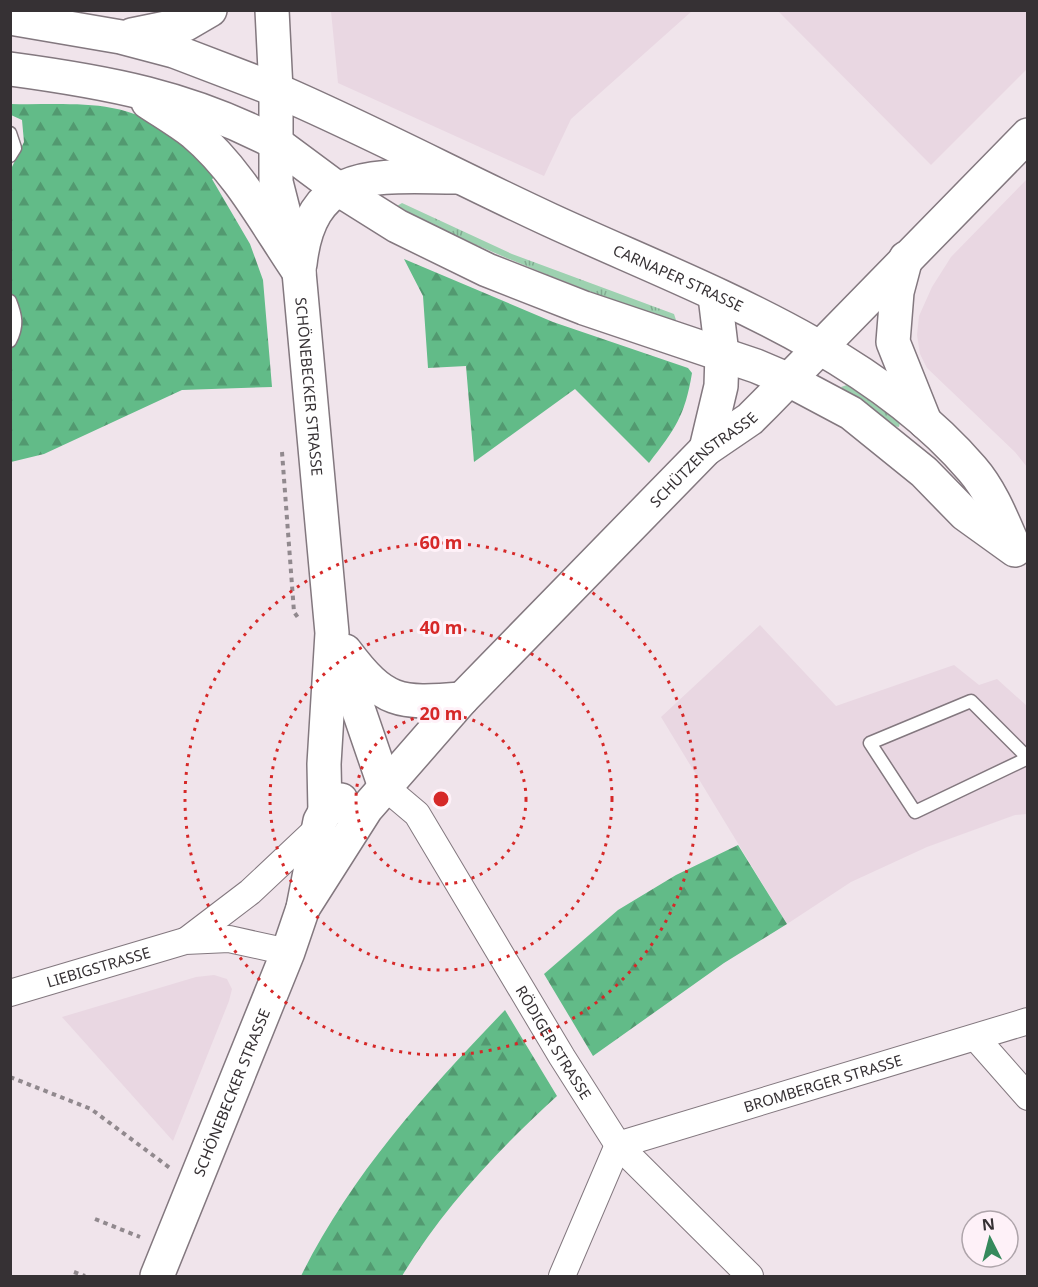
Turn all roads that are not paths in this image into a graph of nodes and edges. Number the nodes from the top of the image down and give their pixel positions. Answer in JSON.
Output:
{"nodes":[{"id":1,"x":210,"y":10,"type":"edge"},
{"id":2,"x":272,"y":10,"type":"edge"},
{"id":3,"x":10,"y":18,"type":"edge"},
{"id":4,"x":121,"y":37,"type":"junction"},
{"id":5,"x":10,"y":69,"type":"edge"},
{"id":6,"x":127,"y":88,"type":"junction"},
{"id":7,"x":276,"y":90,"type":"junction"},
{"id":8,"x":10,"y":133,"type":"edge"},
{"id":9,"x":1028,"y":135,"type":"edge"},
{"id":10,"x":276,"y":143,"type":"junction"},
{"id":11,"x":10,"y":156,"type":"edge"},
{"id":12,"x":456,"y":177,"type":"junction"},
{"id":13,"x":339,"y":189,"type":"junction"},
{"id":14,"x":906,"y":258,"type":"junction"},
{"id":15,"x":299,"y":272,"type":"junction"},
{"id":16,"x":715,"y":296,"type":"junction"},
{"id":17,"x":10,"y":300,"type":"edge"},
{"id":18,"x":10,"y":341,"type":"edge"},
{"id":19,"x":820,"y":347,"type":"junction"},
{"id":20,"x":722,"y":354,"type":"junction"},
{"id":21,"x":789,"y":380,"type":"junction"},
{"id":22,"x":926,"y":422,"type":"junction"},
{"id":23,"x":706,"y":449,"type":"junction"},
{"id":24,"x":1021,"y":556,"type":"edge"},
{"id":25,"x":318,"y":631,"type":"junction"},
{"id":26,"x":462,"y":699,"type":"junction"},
{"id":27,"x":1028,"y":758,"type":"edge"},
{"id":28,"x":386,"y":787,"type":"junction"},
{"id":29,"x":321,"y":821,"type":"junction"},
{"id":30,"x":303,"y":908,"type":"junction"},
{"id":31,"x":185,"y":941,"type":"junction"},
{"id":32,"x":288,"y":952,"type":"junction"},
{"id":33,"x":10,"y":993,"type":"edge"},
{"id":34,"x":1028,"y":1021,"type":"edge"},
{"id":35,"x":976,"y":1038,"type":"junction"},
{"id":36,"x":1028,"y":1096,"type":"edge"},
{"id":37,"x":618,"y":1145,"type":"junction"},
{"id":38,"x":163,"y":1263,"type":"edge"},
{"id":39,"x":566,"y":1267,"type":"edge"},
{"id":40,"x":750,"y":1276,"type":"edge"}],
"edges":[{"from":1,"to":4,"type":"main road"},
{"from":2,"to":7,"type":"main road","name":"SCHÖNEBECKER STRASSE"},
{"from":3,"to":4,"type":"main road"},
{"from":4,"to":7,"type":"main road","name":"CARNAPER STRASSE"},
{"from":5,"to":6,"type":"main road","name":"CARNAPER STRASSE"},
{"from":6,"to":10,"type":"main road","name":"CARNAPER STRASSE"},
{"from":6,"to":15,"type":"main road"},
{"from":7,"to":10,"type":"main road","name":"SCHÖNEBECKER STRASSE"},
{"from":7,"to":12,"type":"main road","name":"CARNAPER STRASSE"},
{"from":8,"to":11,"type":"lane"},
{"from":9,"to":14,"type":"main road","name":"SCHÜTZENSTRASSE"},
{"from":10,"to":13,"type":"main road","name":"CARNAPER STRASSE"},
{"from":10,"to":15,"type":"main road","name":"SCHÖNEBECKER STRASSE"},
{"from":12,"to":13,"type":"main road"},
{"from":12,"to":16,"type":"main road","name":"CARNAPER STRASSE"},
{"from":13,"to":15,"type":"main road"},
{"from":13,"to":20,"type":"main road","name":"CARNAPER STRASSE"},
{"from":14,"to":19,"type":"main road","name":"SCHÜTZENSTRASSE"},
{"from":14,"to":22,"type":"main road"},
{"from":15,"to":25,"type":"main road","name":"SCHÖNEBECKER STRASSE"},
{"from":16,"to":19,"type":"main road","name":"CARNAPER STRASSE"},
{"from":16,"to":20,"type":"main road"},
{"from":17,"to":18,"type":"lane"},
{"from":19,"to":21,"type":"main road","name":"SCHÜTZENSTRASSE"},
{"from":19,"to":22,"type":"main road","name":"CARNAPER STRASSE"},
{"from":20,"to":21,"type":"main road","name":"CARNAPER STRASSE"},
{"from":20,"to":23,"type":"main road"},
{"from":21,"to":23,"type":"main road","name":"SCHÜTZENSTRASSE"},
{"from":21,"to":24,"type":"main road","name":"CARNAPER STRASSE"},
{"from":22,"to":24,"type":"main road","name":"CARNAPER STRASSE"},
{"from":23,"to":26,"type":"main road","name":"SCHÜTZENSTRASSE"},
{"from":25,"to":26,"type":"main road"},
{"from":25,"to":28,"type":"main road"},
{"from":25,"to":29,"type":"main road","name":"SCHÖNEBECKER STRASSE"},
{"from":26,"to":28,"type":"main road","name":"SCHÜTZENSTRASSE"},
{"from":27,"to":27,"type":"lane"},
{"from":28,"to":29,"type":"main road"},
{"from":28,"to":30,"type":"main road","name":"SCHÖNEBECKER STRASSE"},
{"from":28,"to":37,"type":"street","name":"RÖDIGER STRASSE"},
{"from":29,"to":30,"type":"main road","name":"SCHÖNEBECKER STRASSE"},
{"from":29,"to":31,"type":"street","name":"LIEBIGSTRASSE"},
{"from":30,"to":32,"type":"main road","name":"SCHÖNEBECKER STRASSE"},
{"from":31,"to":32,"type":"street","name":"LIEBIGSTRASSE"},
{"from":31,"to":33,"type":"street","name":"LIEBIGSTRASSE"},
{"from":32,"to":38,"type":"main road","name":"SCHÖNEBECKER STRASSE"},
{"from":34,"to":35,"type":"street","name":"BROMBERGER STRASSE"},
{"from":35,"to":36,"type":"street"},
{"from":35,"to":37,"type":"street","name":"BROMBERGER STRASSE"},
{"from":37,"to":39,"type":"street"},
{"from":37,"to":40,"type":"street","name":"RÖDIGER STRASSE"}]}
